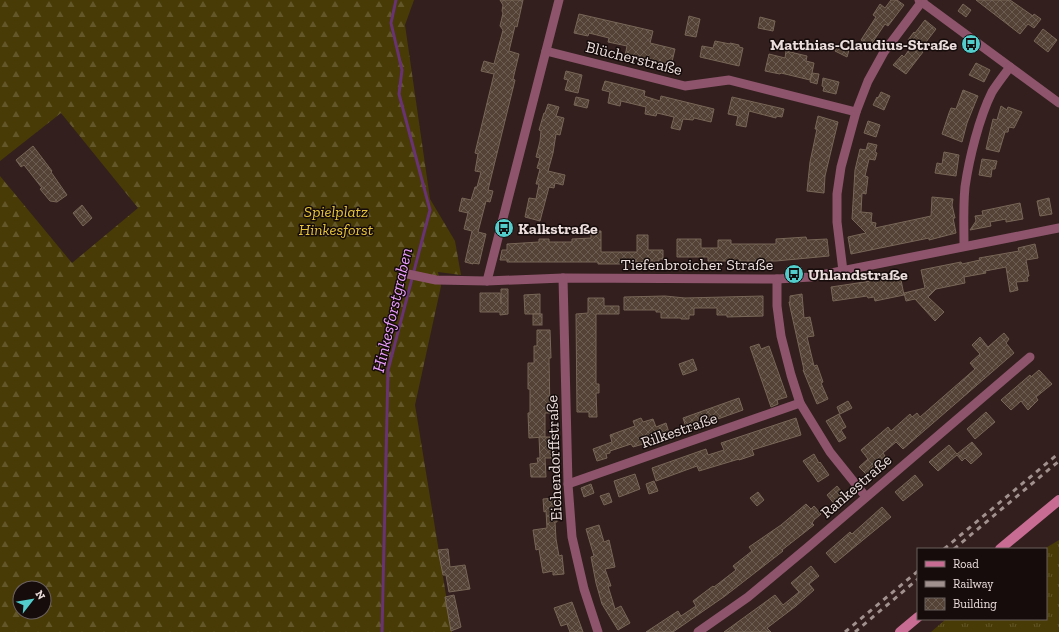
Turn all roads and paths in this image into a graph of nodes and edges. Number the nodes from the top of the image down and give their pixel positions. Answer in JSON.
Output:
{"nodes":[{"id":1,"x":559,"y":0,"type":"edge"},
{"id":2,"x":921,"y":1,"type":"edge"},
{"id":3,"x":546,"y":51,"type":"junction"},
{"id":4,"x":1010,"y":67,"type":"junction"},
{"id":5,"x":1059,"y":103,"type":"edge"},
{"id":6,"x":856,"y":112,"type":"junction"},
{"id":7,"x":1059,"y":228,"type":"edge"},
{"id":8,"x":964,"y":246,"type":"junction"},
{"id":9,"x":843,"y":271,"type":"junction"},
{"id":10,"x":403,"y":273,"type":"dead end"},
{"id":11,"x":563,"y":278,"type":"junction"},
{"id":12,"x":777,"y":279,"type":"junction"},
{"id":13,"x":487,"y":281,"type":"junction"},
{"id":14,"x":1030,"y":357,"type":"dead end"},
{"id":15,"x":800,"y":403,"type":"junction"},
{"id":16,"x":568,"y":484,"type":"junction"},
{"id":17,"x":866,"y":497,"type":"junction"},
{"id":18,"x":1059,"y":500,"type":"edge"},
{"id":19,"x":1001,"y":548,"type":"edge"},
{"id":20,"x":917,"y":618,"type":"edge"},
{"id":21,"x":598,"y":632,"type":"edge"},
{"id":22,"x":698,"y":632,"type":"edge"},
{"id":23,"x":900,"y":632,"type":"edge"}],
"edges":[{"from":1,"to":3,"type":"street"},
{"from":2,"to":4,"type":"street"},
{"from":2,"to":6,"type":"street"},
{"from":3,"to":6,"type":"street","name":"Blücherstraße"},
{"from":3,"to":13,"type":"street"},
{"from":4,"to":5,"type":"street"},
{"from":4,"to":8,"type":"street"},
{"from":6,"to":9,"type":"street"},
{"from":7,"to":8,"type":"street","name":"Tiefenbroicher Straße"},
{"from":8,"to":9,"type":"street","name":"Tiefenbroicher Straße"},
{"from":9,"to":12,"type":"street","name":"Tiefenbroicher Straße"},
{"from":10,"to":13,"type":"street","name":"Tiefenbroicher Straße"},
{"from":11,"to":12,"type":"street","name":"Tiefenbroicher Straße"},
{"from":11,"to":13,"type":"street","name":"Tiefenbroicher Straße"},
{"from":11,"to":16,"type":"street","name":"Eichendorffstraße"},
{"from":12,"to":15,"type":"street"},
{"from":14,"to":17,"type":"street","name":"Rankestraße"},
{"from":15,"to":16,"type":"street","name":"Rilkestraße"},
{"from":15,"to":17,"type":"street"},
{"from":16,"to":21,"type":"street","name":"Eichendorffstraße"},
{"from":17,"to":22,"type":"street","name":"Rankestraße"},
{"from":18,"to":19,"type":"main road"},
{"from":20,"to":23,"type":"main road"}]}
